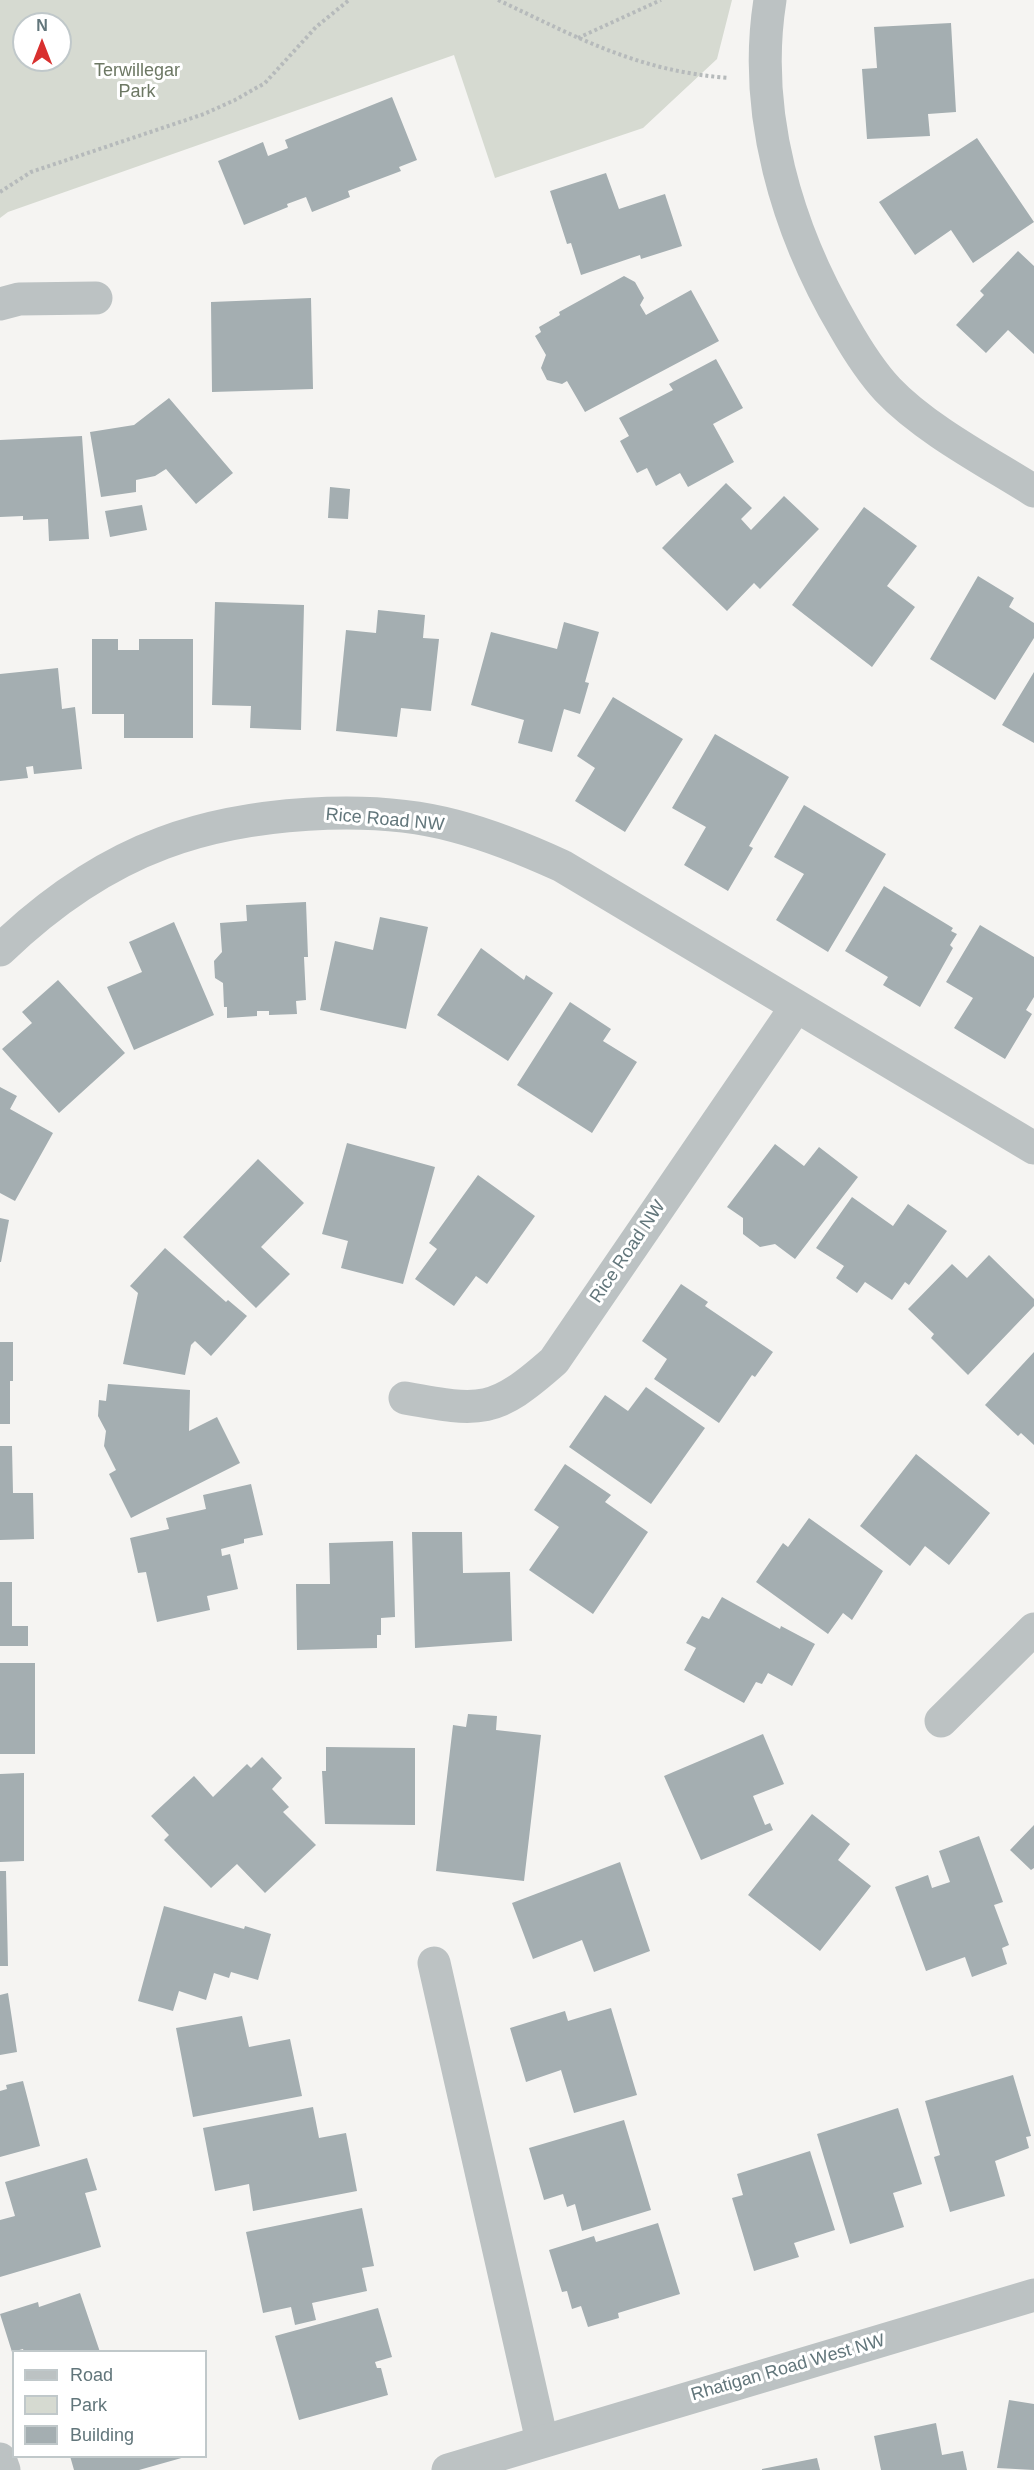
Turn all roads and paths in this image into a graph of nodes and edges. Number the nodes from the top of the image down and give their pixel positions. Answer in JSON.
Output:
{"nodes":[{"id":1,"x":349,"y":0,"type":"edge"},
{"id":2,"x":498,"y":0,"type":"edge"},
{"id":3,"x":662,"y":0,"type":"edge"},
{"id":4,"x":770,"y":0,"type":"edge"},
{"id":5,"x":577,"y":38,"type":"junction"},
{"id":6,"x":766,"y":80,"type":"junction"},
{"id":7,"x":0,"y":192,"type":"edge"},
{"id":8,"x":96,"y":298,"type":"dead end"},
{"id":9,"x":0,"y":304,"type":"edge"},
{"id":10,"x":1034,"y":491,"type":"edge"},
{"id":11,"x":0,"y":950,"type":"edge"},
{"id":12,"x":796,"y":1007,"type":"junction"},
{"id":13,"x":1034,"y":1148,"type":"edge"},
{"id":14,"x":405,"y":1398,"type":"dead end"},
{"id":15,"x":1034,"y":1629,"type":"edge"},
{"id":16,"x":941,"y":1721,"type":"dead end"},
{"id":17,"x":434,"y":1964,"type":"dead end"},
{"id":18,"x":1034,"y":2295,"type":"edge"},
{"id":19,"x":542,"y":2440,"type":"junction"},
{"id":20,"x":0,"y":2459,"type":"edge"},
{"id":21,"x":4,"y":2470,"type":"edge"},
{"id":22,"x":448,"y":2470,"type":"edge"}],
"edges":[{"from":1,"to":7,"type":"path"},
{"from":2,"to":5,"type":"path"},
{"from":3,"to":5,"type":"path"},
{"from":4,"to":6,"type":"street"},
{"from":5,"to":6,"type":"path"},
{"from":6,"to":10,"type":"street"},
{"from":8,"to":9,"type":"street"},
{"from":11,"to":12,"type":"street","name":"Rice Road NW"},
{"from":12,"to":13,"type":"street","name":"Rice Road NW"},
{"from":12,"to":14,"type":"street","name":"Rice Road NW"},
{"from":15,"to":16,"type":"street"},
{"from":17,"to":19,"type":"street"},
{"from":18,"to":19,"type":"street","name":"Rhatigan Road West NW"},
{"from":19,"to":22,"type":"street","name":"Rhatigan Road West NW"},
{"from":20,"to":21,"type":"street"}]}
